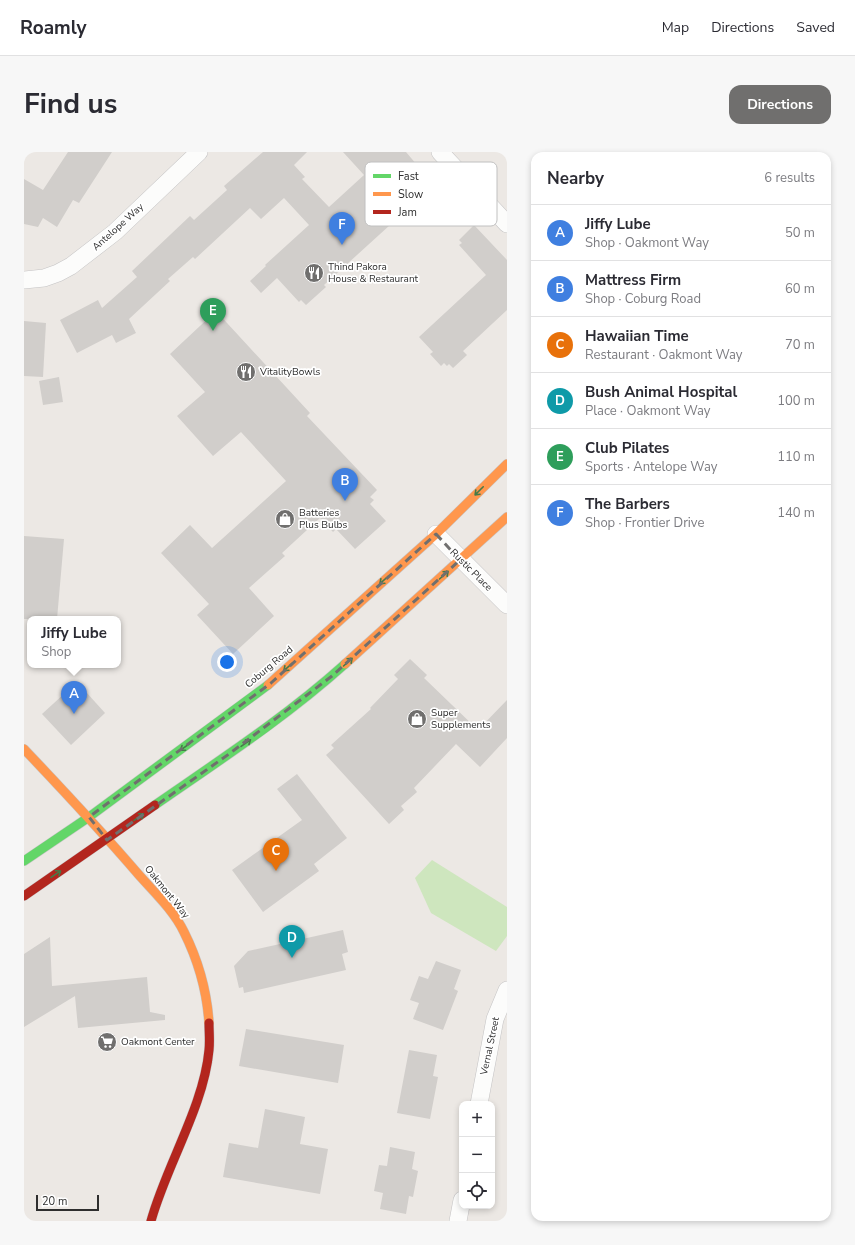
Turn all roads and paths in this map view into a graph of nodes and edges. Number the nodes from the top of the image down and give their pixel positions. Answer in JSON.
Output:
{"nodes":[{"id":1,"x":199,"y":152,"type":"edge"},
{"id":2,"x":440,"y":152,"type":"edge"},
{"id":3,"x":449,"y":162,"type":"edge"},
{"id":4,"x":497,"y":213,"type":"edge"},
{"id":5,"x":507,"y":224,"type":"edge"},
{"id":6,"x":24,"y":280,"type":"edge"},
{"id":7,"x":507,"y":464,"type":"edge"},
{"id":8,"x":507,"y":517,"type":"edge"},
{"id":9,"x":436,"y":534,"type":"junction"},
{"id":10,"x":460,"y":560,"type":"junction"},
{"id":11,"x":507,"y":605,"type":"edge"},
{"id":12,"x":24,"y":749,"type":"edge"},
{"id":13,"x":89,"y":817,"type":"junction"},
{"id":14,"x":107,"y":840,"type":"junction"},
{"id":15,"x":24,"y":861,"type":"edge"},
{"id":16,"x":24,"y":896,"type":"edge"},
{"id":17,"x":507,"y":990,"type":"edge"},
{"id":18,"x":480,"y":1101,"type":"edge"},
{"id":19,"x":460,"y":1209,"type":"edge"},
{"id":20,"x":151,"y":1221,"type":"edge"},
{"id":21,"x":458,"y":1221,"type":"edge"}],
"edges":[{"from":1,"to":6,"type":"street","name":"Antelope Way"},
{"from":2,"to":3,"type":"street"},
{"from":4,"to":5,"type":"street"},
{"from":7,"to":9,"type":"main road","name":"Coburg Road","one_way":true},
{"from":8,"to":10,"type":"main road"},
{"from":9,"to":10,"type":"street","name":"Rustic Place"},
{"from":9,"to":13,"type":"main road","name":"Coburg Road","one_way":true},
{"from":10,"to":11,"type":"street","name":"Rustic Place"},
{"from":14,"to":10,"type":"main road","one_way":true},
{"from":12,"to":13,"type":"main road","name":"Oakmont Way"},
{"from":13,"to":14,"type":"main road","name":"Oakmont Way"},
{"from":13,"to":15,"type":"main road","name":"Coburg Road"},
{"from":16,"to":14,"type":"main road","one_way":true},
{"from":14,"to":20,"type":"main road","name":"Oakmont Way"},
{"from":17,"to":18,"type":"street","name":"Vernal Street"},
{"from":19,"to":21,"type":"street"}]}
